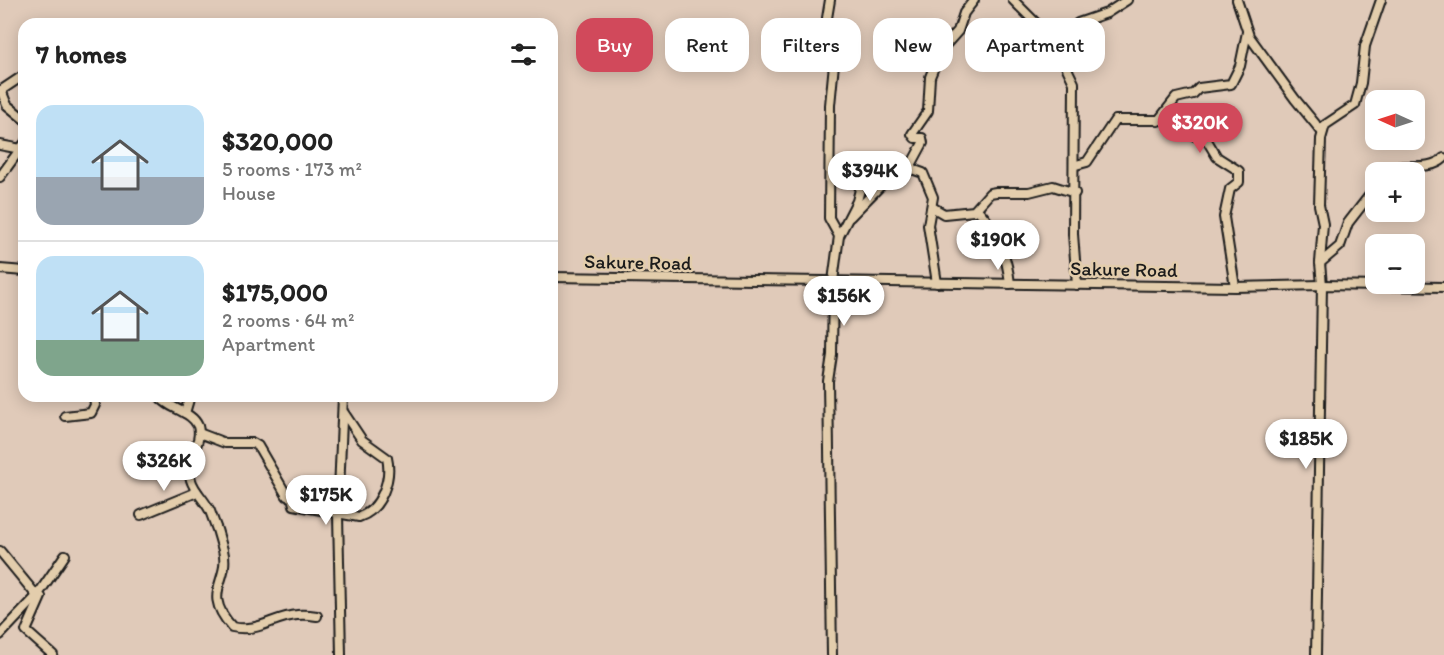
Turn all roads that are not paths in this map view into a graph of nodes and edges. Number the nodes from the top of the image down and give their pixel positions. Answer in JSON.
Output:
{"nodes":[{"id":1,"x":830,"y":0,"type":"edge"},
{"id":2,"x":974,"y":0,"type":"edge"},
{"id":3,"x":1013,"y":0,"type":"edge"},
{"id":4,"x":1127,"y":0,"type":"edge"},
{"id":5,"x":1237,"y":0,"type":"edge"},
{"id":6,"x":1381,"y":0,"type":"edge"},
{"id":7,"x":1029,"y":18,"type":"edge"},
{"id":8,"x":1092,"y":18,"type":"edge"},
{"id":9,"x":1247,"y":32,"type":"junction"},
{"id":10,"x":1070,"y":72,"type":"edge"},
{"id":11,"x":18,"y":79,"type":"edge"},
{"id":12,"x":1,"y":91,"type":"edge"},
{"id":13,"x":18,"y":114,"type":"edge"},
{"id":14,"x":1158,"y":121,"type":"junction"},
{"id":15,"x":1322,"y":132,"type":"junction"},
{"id":16,"x":0,"y":145,"type":"edge"},
{"id":17,"x":18,"y":147,"type":"edge"},
{"id":18,"x":18,"y":152,"type":"edge"},
{"id":19,"x":1444,"y":158,"type":"edge"},
{"id":20,"x":1425,"y":164,"type":"edge"},
{"id":21,"x":1076,"y":165,"type":"junction"},
{"id":22,"x":907,"y":167,"type":"junction"},
{"id":23,"x":0,"y":177,"type":"edge"},
{"id":24,"x":1075,"y":193,"type":"junction"},
{"id":25,"x":1365,"y":201,"type":"edge"},
{"id":26,"x":932,"y":207,"type":"junction"},
{"id":27,"x":977,"y":209,"type":"junction"},
{"id":28,"x":850,"y":217,"type":"junction"},
{"id":29,"x":839,"y":236,"type":"junction"},
{"id":30,"x":1320,"y":263,"type":"junction"},
{"id":31,"x":0,"y":269,"type":"edge"},
{"id":32,"x":18,"y":272,"type":"edge"},
{"id":33,"x":558,"y":277,"type":"edge"},
{"id":34,"x":833,"y":281,"type":"junction"},
{"id":35,"x":937,"y":282,"type":"junction"},
{"id":36,"x":1010,"y":284,"type":"junction"},
{"id":37,"x":1077,"y":285,"type":"junction"},
{"id":38,"x":1322,"y":285,"type":"junction"},
{"id":39,"x":1235,"y":287,"type":"junction"},
{"id":40,"x":1444,"y":287,"type":"edge"},
{"id":41,"x":95,"y":402,"type":"edge"},
{"id":42,"x":163,"y":402,"type":"edge"},
{"id":43,"x":188,"y":402,"type":"edge"},
{"id":44,"x":343,"y":402,"type":"edge"},
{"id":45,"x":185,"y":413,"type":"junction"},
{"id":46,"x":344,"y":413,"type":"junction"},
{"id":47,"x":65,"y":416,"type":"dead end"},
{"id":48,"x":199,"y":434,"type":"junction"},
{"id":49,"x":197,"y":492,"type":"junction"},
{"id":50,"x":141,"y":515,"type":"dead end"},
{"id":51,"x":338,"y":515,"type":"junction"},
{"id":52,"x":0,"y":552,"type":"edge"},
{"id":53,"x":65,"y":555,"type":"dead end"},
{"id":54,"x":49,"y":580,"type":"junction"},
{"id":55,"x":37,"y":596,"type":"junction"},
{"id":56,"x":317,"y":616,"type":"dead end"},
{"id":57,"x":0,"y":635,"type":"edge"},
{"id":58,"x":53,"y":655,"type":"edge"},
{"id":59,"x":341,"y":655,"type":"edge"},
{"id":60,"x":832,"y":655,"type":"edge"},
{"id":61,"x":1316,"y":655,"type":"edge"}],
"edges":[{"from":1,"to":29,"type":"street"},
{"from":2,"to":22,"type":"street"},
{"from":3,"to":7,"type":"street"},
{"from":4,"to":8,"type":"street"},
{"from":5,"to":9,"type":"street"},
{"from":6,"to":15,"type":"street"},
{"from":9,"to":14,"type":"street"},
{"from":9,"to":15,"type":"street"},
{"from":10,"to":21,"type":"street"},
{"from":11,"to":12,"type":"street"},
{"from":12,"to":13,"type":"street"},
{"from":14,"to":21,"type":"street"},
{"from":14,"to":39,"type":"street"},
{"from":15,"to":30,"type":"street"},
{"from":16,"to":17,"type":"street"},
{"from":18,"to":23,"type":"street"},
{"from":19,"to":20,"type":"street"},
{"from":21,"to":24,"type":"street"},
{"from":22,"to":26,"type":"street"},
{"from":22,"to":28,"type":"street"},
{"from":22,"to":28,"type":"street"},
{"from":24,"to":27,"type":"street"},
{"from":24,"to":37,"type":"street"},
{"from":25,"to":30,"type":"street"},
{"from":26,"to":27,"type":"street"},
{"from":26,"to":35,"type":"street"},
{"from":27,"to":36,"type":"street"},
{"from":28,"to":29,"type":"street"},
{"from":29,"to":34,"type":"street"},
{"from":30,"to":38,"type":"street"},
{"from":31,"to":32,"type":"street"},
{"from":33,"to":34,"type":"street","name":"Sakure Road"},
{"from":34,"to":35,"type":"street","name":"Sakure Road"},
{"from":34,"to":60,"type":"street"},
{"from":35,"to":36,"type":"street","name":"Sakure Road"},
{"from":36,"to":37,"type":"street","name":"Sakure Road"},
{"from":37,"to":39,"type":"street","name":"Sakure Road"},
{"from":38,"to":39,"type":"street","name":"Sakure Road"},
{"from":38,"to":40,"type":"street","name":"Sakure Road"},
{"from":38,"to":61,"type":"street"},
{"from":41,"to":47,"type":"street"},
{"from":42,"to":45,"type":"street"},
{"from":43,"to":45,"type":"street"},
{"from":44,"to":46,"type":"street"},
{"from":45,"to":48,"type":"street"},
{"from":46,"to":51,"type":"street"},
{"from":46,"to":51,"type":"street"},
{"from":48,"to":49,"type":"street"},
{"from":48,"to":51,"type":"street"},
{"from":49,"to":50,"type":"street"},
{"from":49,"to":56,"type":"street"},
{"from":51,"to":59,"type":"street"},
{"from":52,"to":55,"type":"street"},
{"from":53,"to":54,"type":"street"},
{"from":54,"to":55,"type":"street"},
{"from":54,"to":58,"type":"street"},
{"from":55,"to":57,"type":"street"}]}
